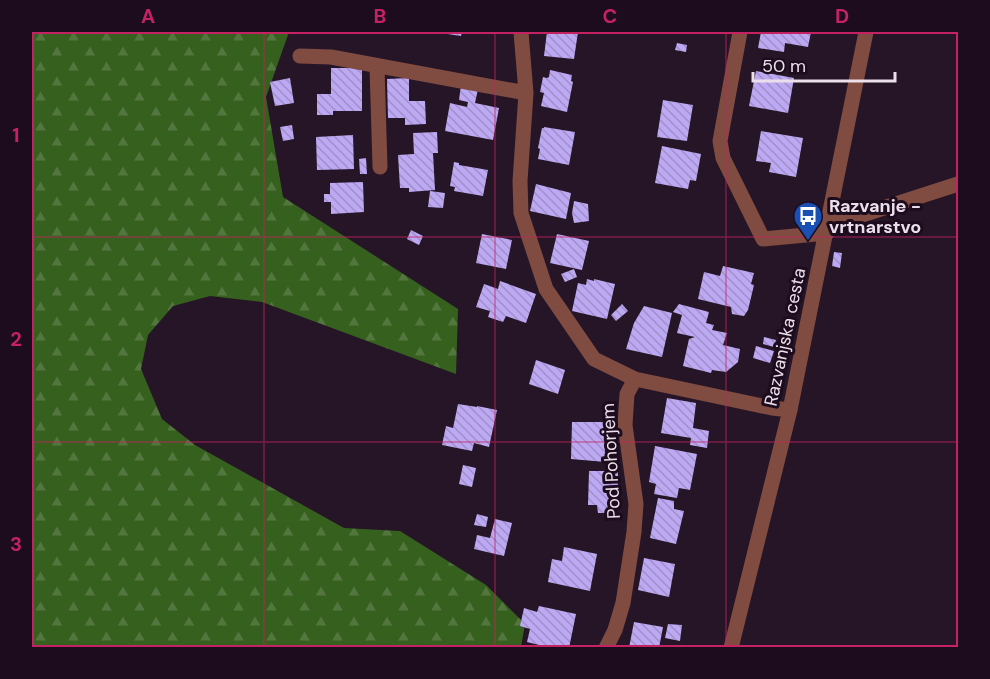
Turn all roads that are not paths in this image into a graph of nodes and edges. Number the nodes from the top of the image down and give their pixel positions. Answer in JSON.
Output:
{"nodes":[{"id":1,"x":521,"y":32,"type":"edge"},
{"id":2,"x":740,"y":32,"type":"edge"},
{"id":3,"x":866,"y":32,"type":"edge"},
{"id":4,"x":300,"y":56,"type":"dead end"},
{"id":5,"x":377,"y":67,"type":"junction"},
{"id":6,"x":526,"y":93,"type":"junction"},
{"id":7,"x":380,"y":167,"type":"dead end"},
{"id":8,"x":958,"y":184,"type":"edge"},
{"id":9,"x":827,"y":230,"type":"junction"},
{"id":10,"x":635,"y":379,"type":"junction"},
{"id":11,"x":790,"y":410,"type":"junction"},
{"id":12,"x":606,"y":648,"type":"edge"},
{"id":13,"x":731,"y":648,"type":"edge"}],
"edges":[{"from":1,"to":6,"type":"street"},
{"from":2,"to":9,"type":"street"},
{"from":3,"to":9,"type":"street","name":"Razvanjska cesta"},
{"from":4,"to":5,"type":"street"},
{"from":5,"to":6,"type":"street"},
{"from":5,"to":7,"type":"street"},
{"from":6,"to":10,"type":"street"},
{"from":8,"to":9,"type":"street"},
{"from":9,"to":11,"type":"street","name":"Razvanjska cesta"},
{"from":10,"to":11,"type":"street"},
{"from":10,"to":12,"type":"street","name":"Pod Pohorjem"},
{"from":11,"to":13,"type":"street","name":"Razvanjska cesta"}]}
